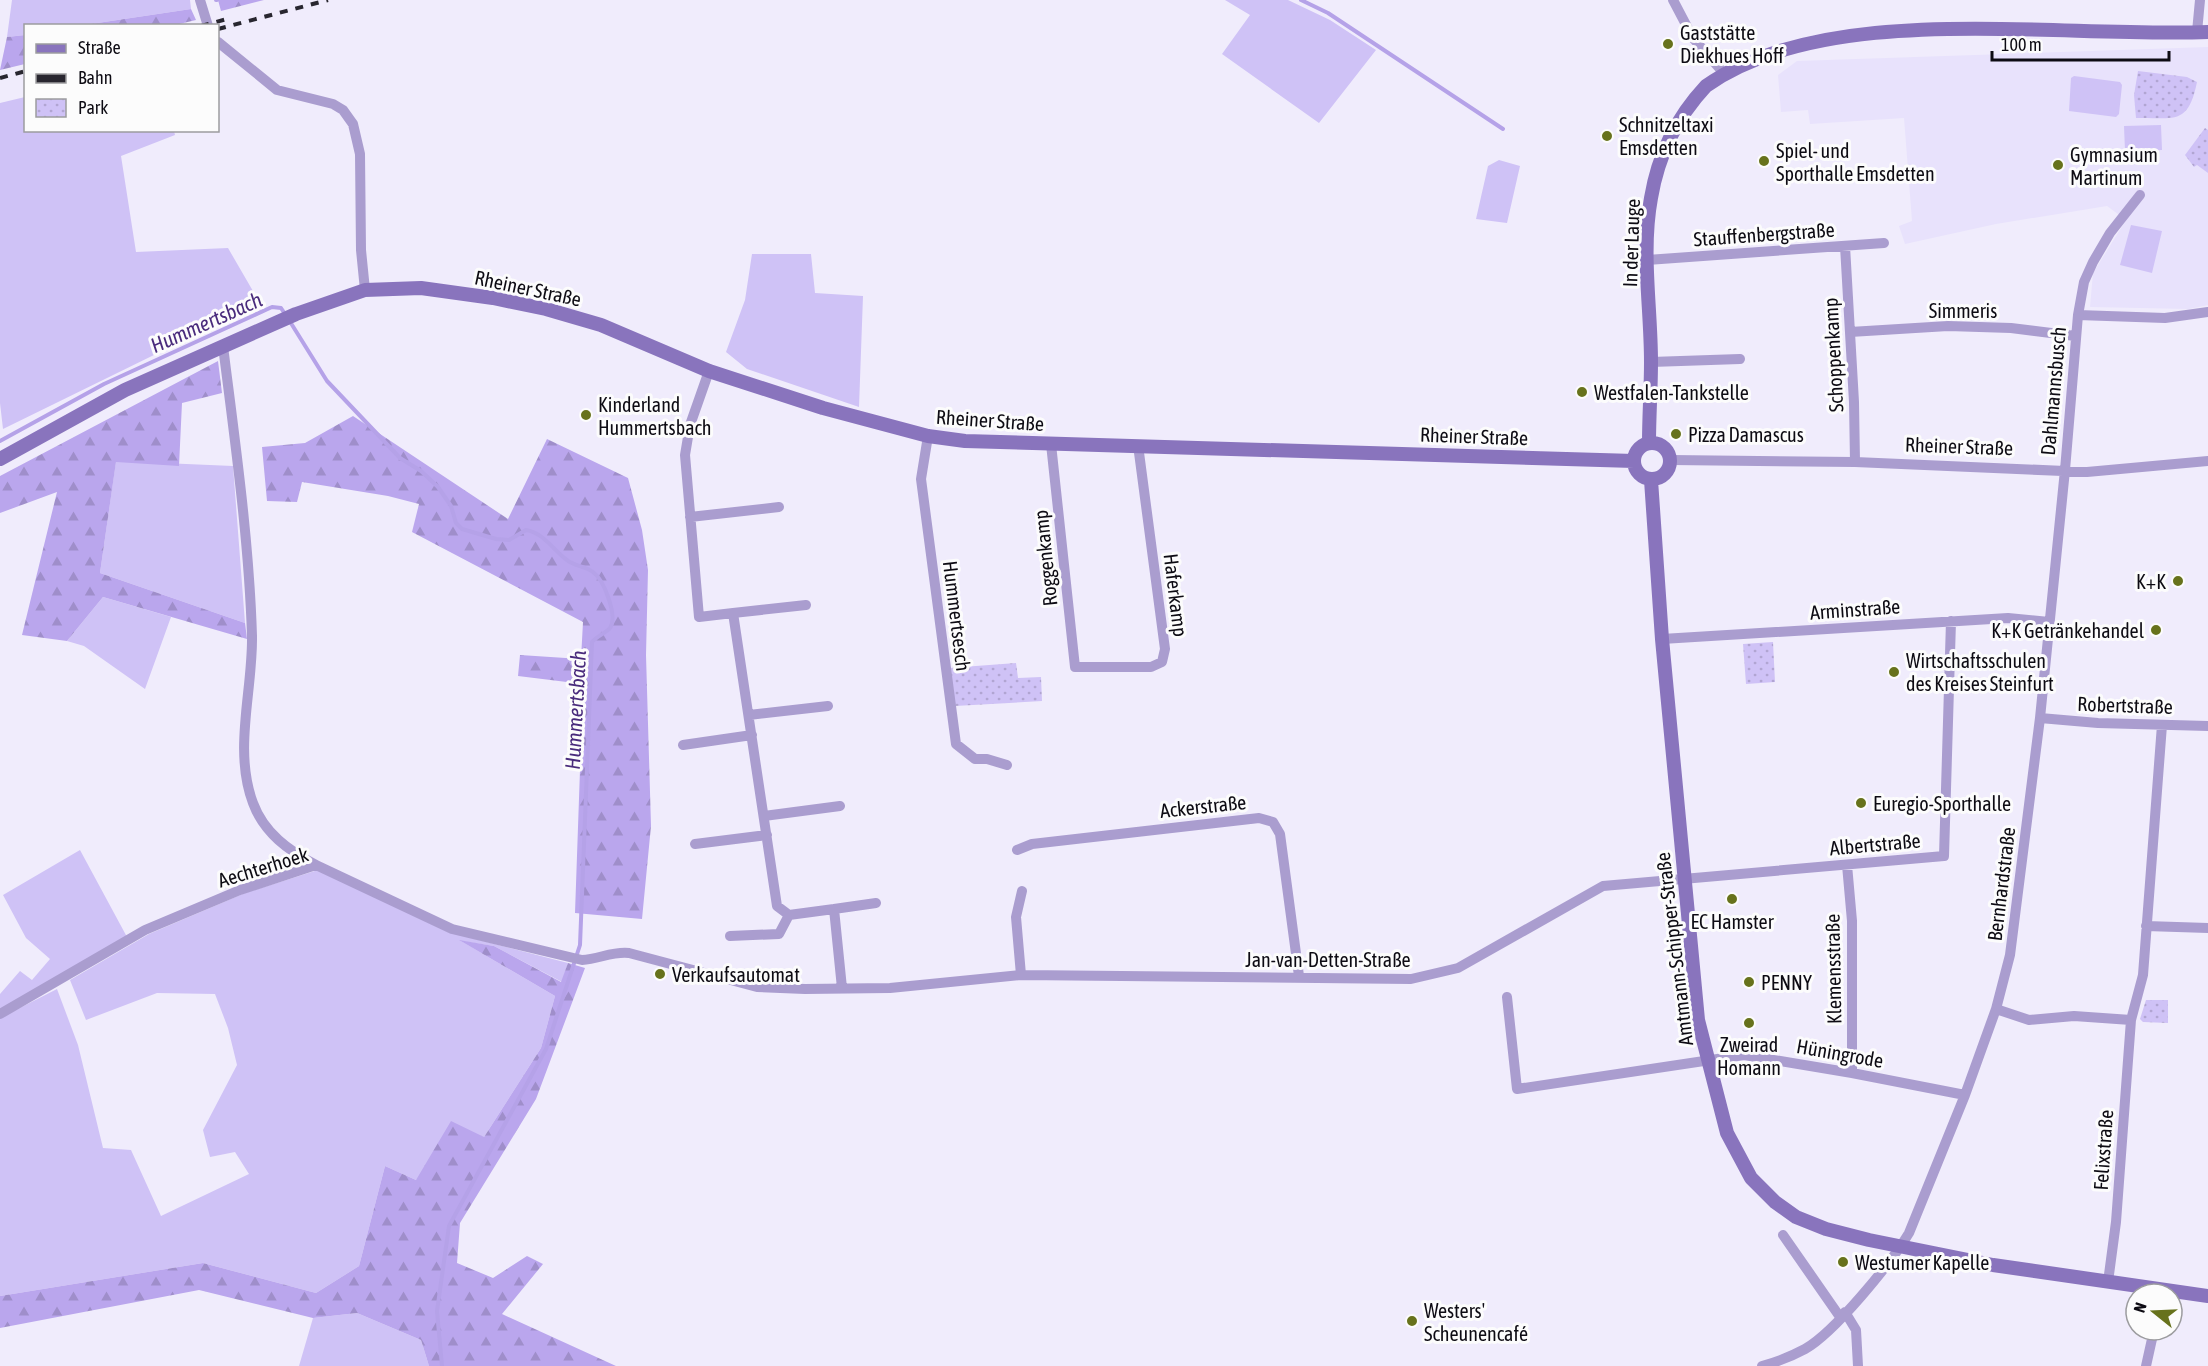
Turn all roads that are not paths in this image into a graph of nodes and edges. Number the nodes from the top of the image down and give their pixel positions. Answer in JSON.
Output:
{"nodes":[{"id":1,"x":200,"y":0,"type":"edge"},
{"id":2,"x":1673,"y":0,"type":"edge"},
{"id":3,"x":2200,"y":0,"type":"edge"},
{"id":4,"x":1977,"y":14,"type":"dead end"},
{"id":5,"x":208,"y":24,"type":"edge"},
{"id":6,"x":2203,"y":32,"type":"edge"},
{"id":7,"x":1766,"y":41,"type":"dead end"},
{"id":8,"x":219,"y":43,"type":"edge"},
{"id":9,"x":1721,"y":70,"type":"junction"},
{"id":10,"x":2140,"y":195,"type":"dead end"},
{"id":11,"x":1884,"y":243,"type":"dead end"},
{"id":12,"x":1845,"y":246,"type":"junction"},
{"id":13,"x":1647,"y":260,"type":"junction"},
{"id":14,"x":365,"y":290,"type":"junction"},
{"id":15,"x":2208,"y":312,"type":"edge"},
{"id":16,"x":2078,"y":315,"type":"junction"},
{"id":17,"x":1850,"y":332,"type":"junction"},
{"id":18,"x":2075,"y":336,"type":"junction"},
{"id":19,"x":223,"y":346,"type":"junction"},
{"id":20,"x":1740,"y":359,"type":"dead end"},
{"id":21,"x":1651,"y":362,"type":"junction"},
{"id":22,"x":709,"y":370,"type":"junction"},
{"id":23,"x":928,"y":436,"type":"junction"},
{"id":24,"x":1649,"y":443,"type":"junction"},
{"id":25,"x":1051,"y":444,"type":"junction"},
{"id":26,"x":1138,"y":445,"type":"junction"},
{"id":27,"x":0,"y":459,"type":"edge"},
{"id":28,"x":1671,"y":460,"type":"junction"},
{"id":29,"x":1634,"y":461,"type":"junction"},
{"id":30,"x":2208,"y":461,"type":"edge"},
{"id":31,"x":1854,"y":462,"type":"junction"},
{"id":32,"x":2065,"y":470,"type":"junction"},
{"id":33,"x":1651,"y":480,"type":"junction"},
{"id":34,"x":779,"y":507,"type":"dead end"},
{"id":35,"x":690,"y":517,"type":"junction"},
{"id":36,"x":806,"y":605,"type":"dead end"},
{"id":37,"x":733,"y":613,"type":"junction"},
{"id":38,"x":1951,"y":621,"type":"junction"},
{"id":39,"x":2049,"y":622,"type":"junction"},
{"id":40,"x":1662,"y":639,"type":"junction"},
{"id":41,"x":1075,"y":667,"type":"joint"},
{"id":42,"x":828,"y":706,"type":"dead end"},
{"id":43,"x":749,"y":715,"type":"junction"},
{"id":44,"x":2040,"y":718,"type":"junction"},
{"id":45,"x":2162,"y":724,"type":"junction"},
{"id":46,"x":2208,"y":726,"type":"edge"},
{"id":47,"x":752,"y":735,"type":"junction"},
{"id":48,"x":683,"y":744,"type":"dead end"},
{"id":49,"x":1006,"y":765,"type":"dead end"},
{"id":50,"x":840,"y":806,"type":"dead end"},
{"id":51,"x":764,"y":816,"type":"junction"},
{"id":52,"x":767,"y":835,"type":"junction"},
{"id":53,"x":695,"y":844,"type":"dead end"},
{"id":54,"x":1017,"y":850,"type":"dead end"},
{"id":55,"x":316,"y":865,"type":"junction"},
{"id":56,"x":1847,"y":865,"type":"junction"},
{"id":57,"x":1683,"y":880,"type":"junction"},
{"id":58,"x":1022,"y":891,"type":"dead end"},
{"id":59,"x":876,"y":903,"type":"dead end"},
{"id":60,"x":834,"y":909,"type":"junction"},
{"id":61,"x":789,"y":915,"type":"junction"},
{"id":62,"x":2146,"y":926,"type":"junction"},
{"id":63,"x":2208,"y":928,"type":"edge"},
{"id":64,"x":730,"y":936,"type":"dead end"},
{"id":65,"x":618,"y":952,"type":"joint"},
{"id":66,"x":1021,"y":975,"type":"junction"},
{"id":67,"x":1299,"y":976,"type":"junction"},
{"id":68,"x":842,"y":988,"type":"junction"},
{"id":69,"x":1507,"y":997,"type":"dead end"},
{"id":70,"x":1996,"y":1009,"type":"junction"},
{"id":71,"x":0,"y":1014,"type":"edge"},
{"id":72,"x":2131,"y":1020,"type":"junction"},
{"id":73,"x":1707,"y":1059,"type":"junction"},
{"id":74,"x":1852,"y":1072,"type":"junction"},
{"id":75,"x":1965,"y":1095,"type":"junction"},
{"id":76,"x":1783,"y":1235,"type":"dead end"},
{"id":77,"x":1900,"y":1248,"type":"junction"},
{"id":78,"x":2108,"y":1282,"type":"junction"},
{"id":79,"x":2124,"y":1285,"type":"edge"},
{"id":80,"x":2184,"y":1294,"type":"edge"},
{"id":81,"x":2208,"y":1296,"type":"edge"},
{"id":82,"x":1843,"y":1314,"type":"junction"},
{"id":83,"x":2151,"y":1342,"type":"edge"},
{"id":84,"x":1762,"y":1366,"type":"edge"},
{"id":85,"x":1858,"y":1366,"type":"edge"},
{"id":86,"x":2146,"y":1366,"type":"edge"}],
"edges":[{"from":1,"to":5,"type":"street"},
{"from":2,"to":9,"type":"street"},
{"from":3,"to":6,"type":"street"},
{"from":4,"to":6,"type":"street"},
{"from":7,"to":9,"type":"street","name":"In der Lauge"},
{"from":8,"to":14,"type":"street"},
{"from":9,"to":13,"type":"street","name":"In der Lauge"},
{"from":10,"to":16,"type":"street"},
{"from":11,"to":12,"type":"street","name":"Stauffenbergstraße"},
{"from":12,"to":13,"type":"street","name":"Stauffenbergstraße"},
{"from":12,"to":17,"type":"street","name":"Schoppenkamp"},
{"from":13,"to":21,"type":"street","name":"In der Lauge"},
{"from":14,"to":19,"type":"street","name":"Rheiner Straße"},
{"from":14,"to":22,"type":"street","name":"Rheiner Straße"},
{"from":15,"to":16,"type":"street"},
{"from":16,"to":18,"type":"street","name":"Dahlmannsbusch"},
{"from":17,"to":18,"type":"street","name":"Simmeris"},
{"from":17,"to":31,"type":"street","name":"Schoppenkamp"},
{"from":18,"to":32,"type":"street","name":"Dahlmannsbusch"},
{"from":19,"to":27,"type":"street","name":"Rheiner Straße"},
{"from":19,"to":55,"type":"street"},
{"from":20,"to":21,"type":"street"},
{"from":21,"to":24,"type":"street","name":"In der Lauge"},
{"from":22,"to":23,"type":"street","name":"Rheiner Straße"},
{"from":22,"to":35,"type":"street"},
{"from":23,"to":25,"type":"street","name":"Rheiner Straße"},
{"from":23,"to":49,"type":"street","name":"Hummertsesch"},
{"from":24,"to":28,"type":"street"},
{"from":24,"to":29,"type":"street"},
{"from":25,"to":26,"type":"street","name":"Rheiner Straße"},
{"from":25,"to":41,"type":"street","name":"Roggenkamp"},
{"from":26,"to":29,"type":"street","name":"Rheiner Straße"},
{"from":26,"to":41,"type":"street","name":"Haferkamp"},
{"from":28,"to":31,"type":"street","name":"Rheiner Straße"},
{"from":28,"to":33,"type":"street"},
{"from":29,"to":33,"type":"street"},
{"from":30,"to":32,"type":"street","name":"Rheiner Straße"},
{"from":31,"to":32,"type":"street","name":"Rheiner Straße"},
{"from":32,"to":39,"type":"street","name":"Bernhardstraße"},
{"from":33,"to":40,"type":"street","name":"Amtmann-Schipper-Straße"},
{"from":34,"to":35,"type":"street"},
{"from":35,"to":37,"type":"street"},
{"from":36,"to":37,"type":"street"},
{"from":37,"to":43,"type":"street"},
{"from":38,"to":39,"type":"street","name":"Arminstraße"},
{"from":38,"to":40,"type":"street","name":"Arminstraße"},
{"from":38,"to":56,"type":"street","name":"Albertstraße"},
{"from":39,"to":44,"type":"street","name":"Bernhardstraße"},
{"from":40,"to":57,"type":"street","name":"Amtmann-Schipper-Straße"},
{"from":42,"to":43,"type":"street"},
{"from":43,"to":47,"type":"street"},
{"from":44,"to":45,"type":"street","name":"Robertstraße"},
{"from":44,"to":70,"type":"street","name":"Bernhardstraße"},
{"from":45,"to":46,"type":"street","name":"Robertstraße"},
{"from":45,"to":62,"type":"street","name":"Felixstraße"},
{"from":47,"to":48,"type":"street"},
{"from":47,"to":51,"type":"street"},
{"from":50,"to":51,"type":"street"},
{"from":51,"to":52,"type":"street"},
{"from":52,"to":53,"type":"street"},
{"from":52,"to":61,"type":"street"},
{"from":54,"to":67,"type":"street","name":"Ackerstraße"},
{"from":55,"to":65,"type":"street","name":"Aechterhoek"},
{"from":55,"to":71,"type":"street","name":"Aechterhoek"},
{"from":56,"to":57,"type":"street","name":"Albertstraße"},
{"from":56,"to":74,"type":"street","name":"Klemensstraße"},
{"from":57,"to":67,"type":"street","name":"Jan-van-Detten-Straße"},
{"from":57,"to":73,"type":"street","name":"Amtmann-Schipper-Straße"},
{"from":58,"to":66,"type":"street"},
{"from":59,"to":60,"type":"street"},
{"from":60,"to":61,"type":"street"},
{"from":60,"to":68,"type":"street"},
{"from":61,"to":64,"type":"street"},
{"from":62,"to":63,"type":"street"},
{"from":62,"to":72,"type":"street","name":"Felixstraße"},
{"from":65,"to":68,"type":"street","name":"Jan-van-Detten-Straße"},
{"from":66,"to":67,"type":"street","name":"Jan-van-Detten-Straße"},
{"from":66,"to":68,"type":"street","name":"Jan-van-Detten-Straße"},
{"from":69,"to":73,"type":"street","name":"Hüningrode"},
{"from":70,"to":72,"type":"street"},
{"from":70,"to":75,"type":"street","name":"Bernhardstraße"},
{"from":72,"to":78,"type":"street","name":"Felixstraße"},
{"from":73,"to":74,"type":"street","name":"Hüningrode"},
{"from":73,"to":77,"type":"street","name":"Amtmann-Schipper-Straße"},
{"from":74,"to":75,"type":"street","name":"Hüningrode"},
{"from":75,"to":77,"type":"street","name":"Bernhardstraße"},
{"from":76,"to":82,"type":"street"},
{"from":77,"to":78,"type":"street","name":"Amtmann-Schipper-Straße"},
{"from":77,"to":82,"type":"street","name":"Bernhardstraße"},
{"from":78,"to":79,"type":"street","name":"Amtmann-Schipper-Straße"},
{"from":80,"to":81,"type":"street","name":"Amtmann-Schipper-Straße"},
{"from":82,"to":84,"type":"street","name":"Bernhardstraße"},
{"from":82,"to":85,"type":"street"},
{"from":83,"to":86,"type":"street"}]}
